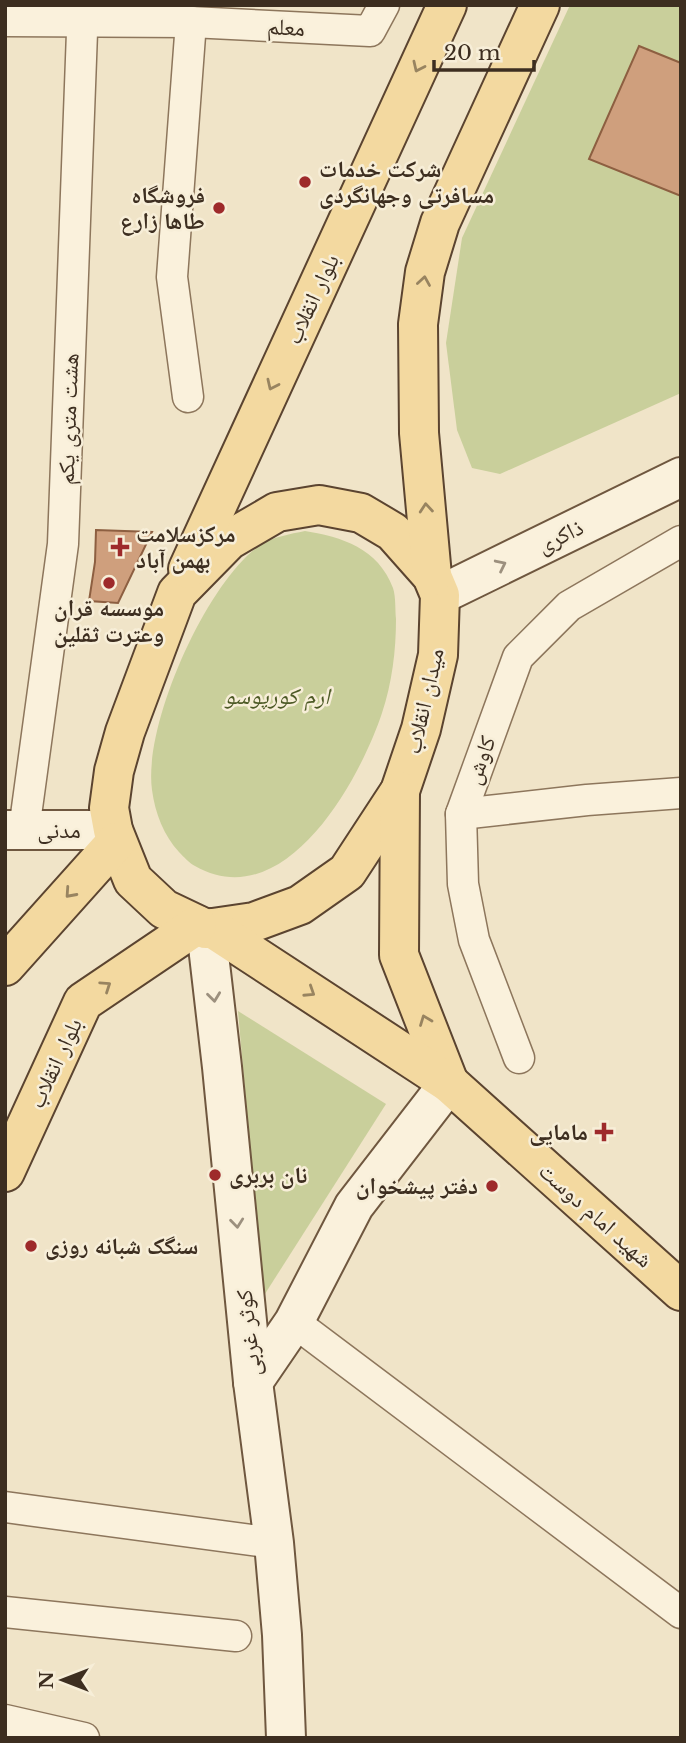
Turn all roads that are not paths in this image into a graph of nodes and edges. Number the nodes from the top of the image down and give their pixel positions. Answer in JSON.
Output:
{"nodes":[{"id":1,"x":384,"y":5,"type":"edge"},
{"id":2,"x":447,"y":5,"type":"edge"},
{"id":3,"x":540,"y":5,"type":"edge"},
{"id":4,"x":83,"y":13,"type":"edge"},
{"id":5,"x":5,"y":21,"type":"edge"},
{"id":6,"x":191,"y":22,"type":"junction"},
{"id":7,"x":188,"y":397,"type":"dead end"},
{"id":8,"x":681,"y":477,"type":"edge"},
{"id":9,"x":681,"y":541,"type":"edge"},
{"id":10,"x":436,"y":585,"type":"junction"},
{"id":11,"x":177,"y":593,"type":"junction"},
{"id":12,"x":400,"y":791,"type":"junction"},
{"id":13,"x":681,"y":793,"type":"edge"},
{"id":14,"x":461,"y":814,"type":"junction"},
{"id":15,"x":15,"y":830,"type":"edge"},
{"id":16,"x":114,"y":836,"type":"junction"},
{"id":17,"x":205,"y":927,"type":"junction"},
{"id":18,"x":5,"y":966,"type":"edge"},
{"id":19,"x":519,"y":1058,"type":"dead end"},
{"id":20,"x":449,"y":1083,"type":"junction"},
{"id":21,"x":5,"y":1172,"type":"edge"},
{"id":22,"x":681,"y":1291,"type":"edge"},
{"id":23,"x":295,"y":1322,"type":"junction"},
{"id":24,"x":253,"y":1381,"type":"junction"},
{"id":25,"x":5,"y":1507,"type":"edge"},
{"id":26,"x":274,"y":1543,"type":"junction"},
{"id":27,"x":5,"y":1612,"type":"edge"},
{"id":28,"x":681,"y":1613,"type":"edge"},
{"id":29,"x":236,"y":1636,"type":"dead end"},
{"id":30,"x":5,"y":1720,"type":"edge"},
{"id":31,"x":84,"y":1738,"type":"edge"},
{"id":32,"x":286,"y":1738,"type":"edge"}],
"edges":[{"from":1,"to":6,"type":"street","name":"معلم"},
{"from":2,"to":11,"type":"main road","name":"بلوار انقلاب","one_way":true},
{"from":10,"to":3,"type":"main road","one_way":true},
{"from":4,"to":5,"type":"street","name":"معلم"},
{"from":4,"to":6,"type":"street","name":"معلم"},
{"from":4,"to":15,"type":"street","name":"هشت متری یکم"},
{"from":6,"to":7,"type":"street"},
{"from":10,"to":8,"type":"street","name":"ذاکری","one_way":true},
{"from":9,"to":14,"type":"street","name":"کاوش"},
{"from":10,"to":11,"type":"main road"},
{"from":10,"to":12,"type":"main road","name":"میدان انقلاب"},
{"from":11,"to":16,"type":"main road"},
{"from":12,"to":17,"type":"main road","name":"میدان انقلاب"},
{"from":20,"to":12,"type":"main road","one_way":true},
{"from":13,"to":14,"type":"street"},
{"from":14,"to":19,"type":"street","name":"کاوش"},
{"from":15,"to":16,"type":"street","name":"مدنی"},
{"from":16,"to":17,"type":"main road"},
{"from":16,"to":18,"type":"main road","one_way":true},
{"from":17,"to":20,"type":"main road","name":"شهید امام دوست","one_way":true},
{"from":21,"to":17,"type":"main road","name":"بلوار انقلاب","one_way":true},
{"from":17,"to":24,"type":"street","name":"کوثر غربی","one_way":true},
{"from":20,"to":22,"type":"main road","name":"شهید امام دوست"},
{"from":20,"to":23,"type":"street"},
{"from":23,"to":24,"type":"street"},
{"from":23,"to":28,"type":"street"},
{"from":24,"to":26,"type":"street","name":"کوثر غربی"},
{"from":25,"to":26,"type":"street"},
{"from":26,"to":32,"type":"street","name":"کوثر غربی"},
{"from":27,"to":29,"type":"street"},
{"from":30,"to":31,"type":"street"}]}
